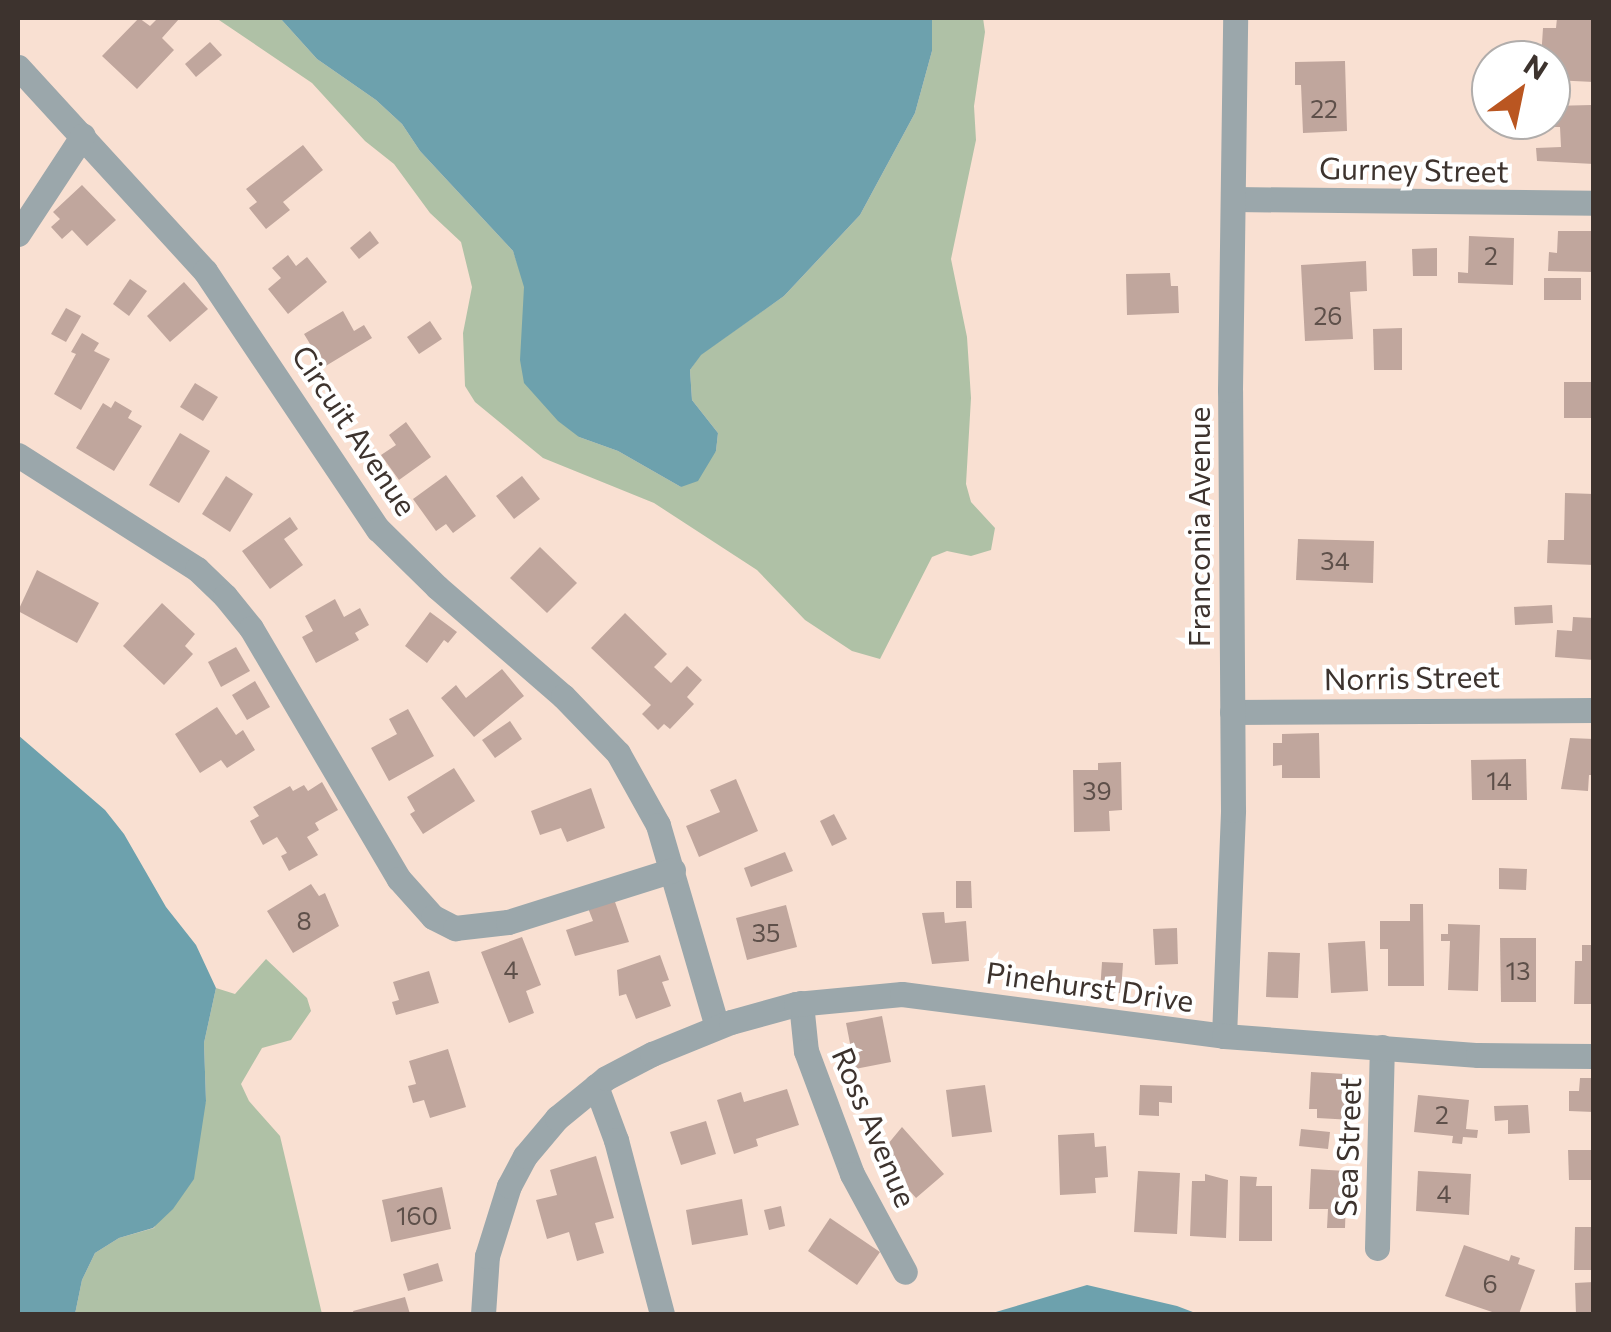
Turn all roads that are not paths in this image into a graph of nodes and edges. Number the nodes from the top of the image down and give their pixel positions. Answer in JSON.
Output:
{"nodes":[{"id":1,"x":1235,"y":18,"type":"edge"},
{"id":2,"x":18,"y":67,"type":"edge"},
{"id":3,"x":83,"y":135,"type":"junction"},
{"id":4,"x":1234,"y":199,"type":"junction"},
{"id":5,"x":1594,"y":202,"type":"edge"},
{"id":6,"x":18,"y":234,"type":"edge"},
{"id":7,"x":18,"y":455,"type":"edge"},
{"id":8,"x":1594,"y":710,"type":"edge"},
{"id":9,"x":1232,"y":712,"type":"junction"},
{"id":10,"x":672,"y":870,"type":"junction"},
{"id":11,"x":800,"y":1003,"type":"junction"},
{"id":12,"x":716,"y":1028,"type":"junction"},
{"id":13,"x":1224,"y":1036,"type":"junction"},
{"id":14,"x":1382,"y":1048,"type":"junction"},
{"id":15,"x":1594,"y":1056,"type":"edge"},
{"id":16,"x":596,"y":1086,"type":"junction"},
{"id":17,"x":1376,"y":1248,"type":"dead end"},
{"id":18,"x":906,"y":1272,"type":"dead end"},
{"id":19,"x":483,"y":1314,"type":"edge"},
{"id":20,"x":662,"y":1314,"type":"edge"}],
"edges":[{"from":1,"to":4,"type":"street","name":"Franconia Avenue"},
{"from":2,"to":3,"type":"street","name":"Circuit Avenue"},
{"from":3,"to":6,"type":"street"},
{"from":3,"to":10,"type":"street","name":"Circuit Avenue"},
{"from":4,"to":5,"type":"street","name":"Gurney Street"},
{"from":4,"to":9,"type":"street","name":"Franconia Avenue"},
{"from":7,"to":10,"type":"street"},
{"from":8,"to":9,"type":"street","name":"Norris Street"},
{"from":9,"to":13,"type":"street","name":"Franconia Avenue"},
{"from":10,"to":12,"type":"street","name":"Circuit Avenue"},
{"from":11,"to":12,"type":"street","name":"Pinehurst Drive"},
{"from":11,"to":13,"type":"street","name":"Pinehurst Drive"},
{"from":11,"to":18,"type":"street","name":"Ross Avenue"},
{"from":12,"to":16,"type":"street","name":"Pinehurst Drive"},
{"from":13,"to":14,"type":"street","name":"Pinehurst Drive"},
{"from":14,"to":15,"type":"street","name":"Pinehurst Drive"},
{"from":14,"to":17,"type":"street","name":"Sea Street"},
{"from":16,"to":19,"type":"street","name":"Pinehurst Drive"},
{"from":16,"to":20,"type":"street"}]}
